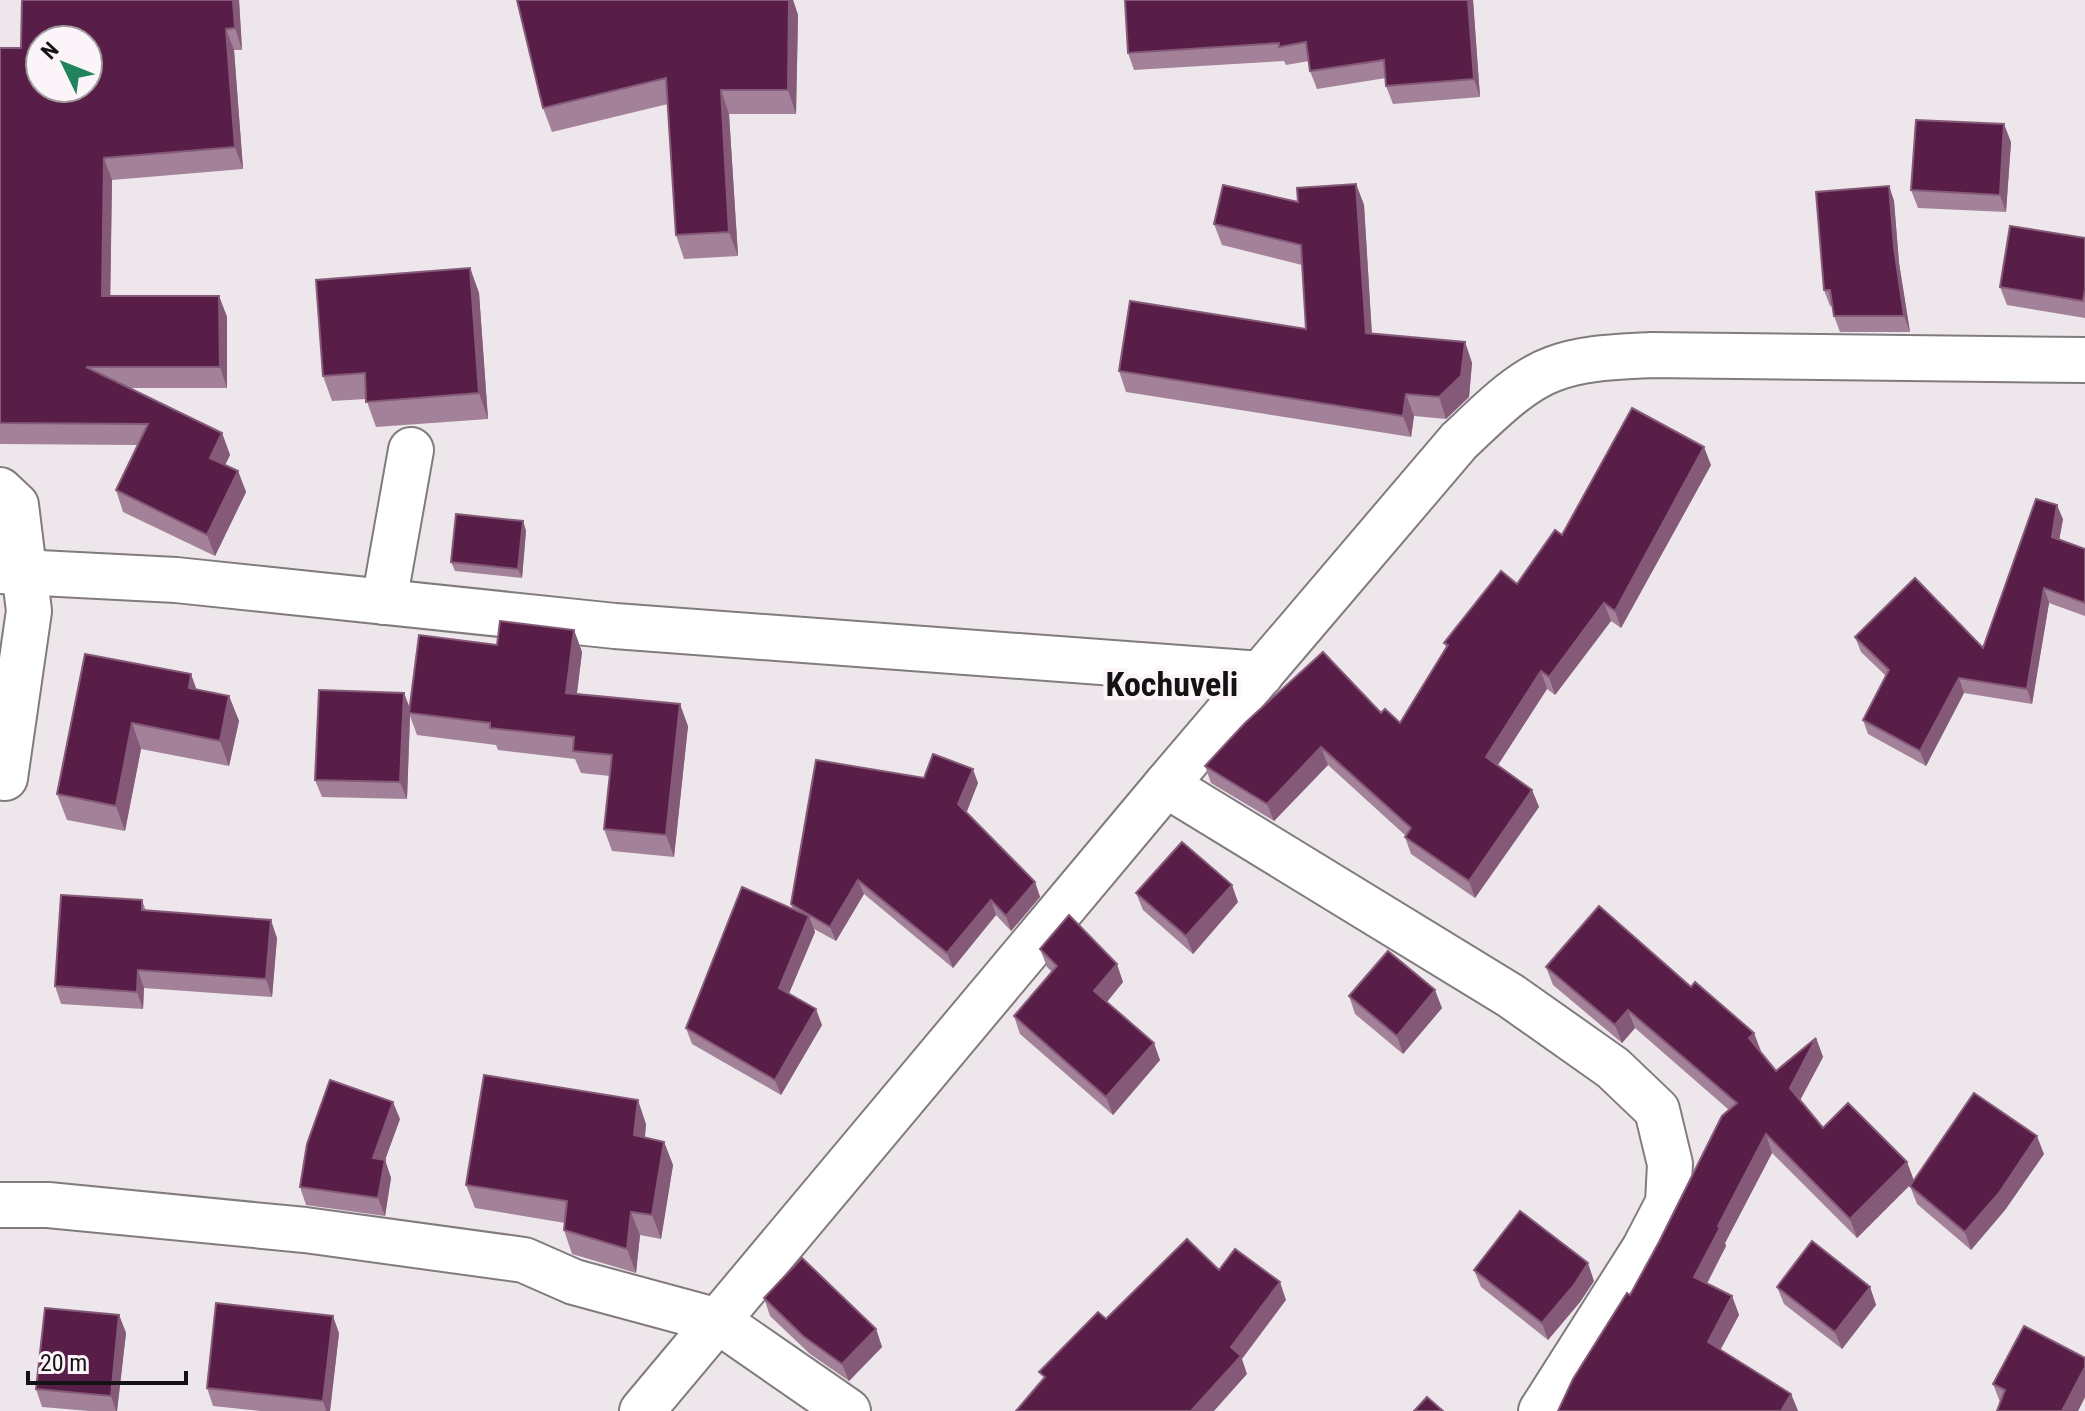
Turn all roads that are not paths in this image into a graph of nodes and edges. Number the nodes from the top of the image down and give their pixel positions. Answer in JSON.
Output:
{"nodes":[{"id":1,"x":2085,"y":360,"type":"edge"},
{"id":2,"x":411,"y":450,"type":"dead end"},
{"id":3,"x":0,"y":490,"type":"edge"},
{"id":4,"x":13,"y":572,"type":"edge"},
{"id":5,"x":384,"y":602,"type":"junction"},
{"id":6,"x":1261,"y":674,"type":"junction"},
{"id":7,"x":5,"y":778,"type":"dead end"},
{"id":8,"x":1166,"y":785,"type":"junction"},
{"id":9,"x":0,"y":1205,"type":"edge"},
{"id":10,"x":718,"y":1321,"type":"junction"},
{"id":11,"x":642,"y":1411,"type":"edge"},
{"id":12,"x":848,"y":1411,"type":"edge"},
{"id":13,"x":1541,"y":1411,"type":"edge"}],
"edges":[{"from":1,"to":6,"type":"street"},
{"from":2,"to":5,"type":"street"},
{"from":3,"to":4,"type":"street"},
{"from":4,"to":5,"type":"street"},
{"from":4,"to":7,"type":"street"},
{"from":5,"to":6,"type":"street"},
{"from":6,"to":8,"type":"street"},
{"from":8,"to":10,"type":"street"},
{"from":8,"to":13,"type":"street"},
{"from":9,"to":10,"type":"street"},
{"from":10,"to":11,"type":"street"},
{"from":10,"to":12,"type":"street"}]}
